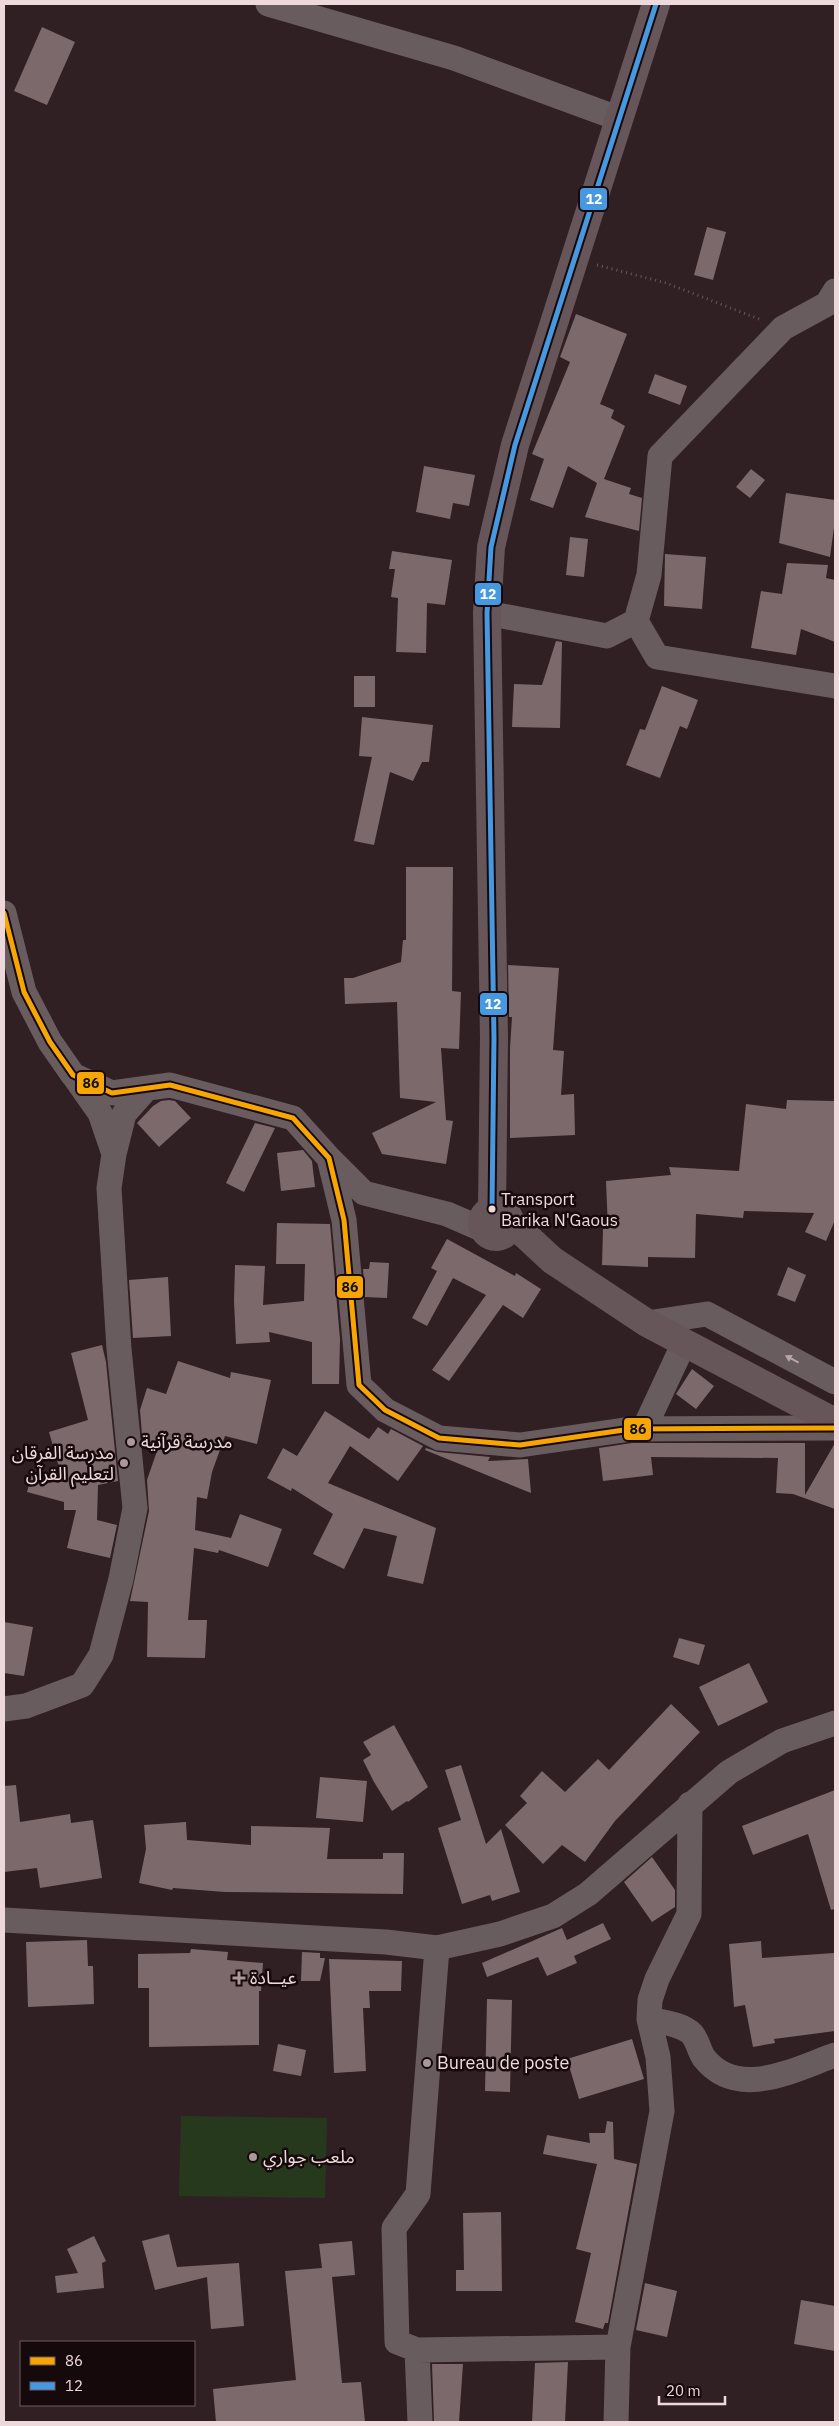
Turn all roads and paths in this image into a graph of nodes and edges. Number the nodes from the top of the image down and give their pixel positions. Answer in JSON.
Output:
{"nodes":[{"id":1,"x":268,"y":4,"type":"edge"},
{"id":2,"x":656,"y":4,"type":"edge"},
{"id":3,"x":620,"y":119,"type":"junction"},
{"id":4,"x":575,"y":260,"type":"junction"},
{"id":5,"x":835,"y":291,"type":"edge"},
{"id":6,"x":783,"y":328,"type":"junction"},
{"id":7,"x":488,"y":613,"type":"junction"},
{"id":8,"x":636,"y":621,"type":"junction"},
{"id":9,"x":835,"y":686,"type":"edge"},
{"id":10,"x":4,"y":913,"type":"edge"},
{"id":11,"x":73,"y":1075,"type":"junction"},
{"id":12,"x":147,"y":1088,"type":"junction"},
{"id":13,"x":114,"y":1154,"type":"junction"},
{"id":14,"x":329,"y":1158,"type":"junction"},
{"id":15,"x":364,"y":1192,"type":"junction"},
{"id":16,"x":344,"y":1220,"type":"junction"},
{"id":17,"x":496,"y":1221,"type":"junction"},
{"id":18,"x":647,"y":1323,"type":"junction"},
{"id":19,"x":684,"y":1343,"type":"junction"},
{"id":20,"x":835,"y":1382,"type":"edge"},
{"id":21,"x":835,"y":1422,"type":"edge"},
{"id":22,"x":835,"y":1428,"type":"edge"},
{"id":23,"x":644,"y":1429,"type":"junction"},
{"id":24,"x":4,"y":1709,"type":"edge"},
{"id":25,"x":835,"y":1723,"type":"edge"},
{"id":26,"x":690,"y":1804,"type":"junction"},
{"id":27,"x":4,"y":1920,"type":"edge"},
{"id":28,"x":437,"y":1948,"type":"junction"},
{"id":29,"x":649,"y":2019,"type":"junction"},
{"id":30,"x":835,"y":2055,"type":"edge"},
{"id":31,"x":618,"y":2347,"type":"junction"},
{"id":32,"x":417,"y":2350,"type":"junction"},
{"id":33,"x":420,"y":2422,"type":"edge"},
{"id":34,"x":616,"y":2422,"type":"edge"}],
"edges":[{"from":1,"to":3,"type":"street"},
{"from":2,"to":3,"type":"main road"},
{"from":3,"to":4,"type":"main road"},
{"from":4,"to":6,"type":"path"},
{"from":4,"to":7,"type":"main road"},
{"from":5,"to":6,"type":"street"},
{"from":6,"to":8,"type":"street"},
{"from":7,"to":8,"type":"street"},
{"from":7,"to":17,"type":"main road"},
{"from":8,"to":9,"type":"street"},
{"from":10,"to":11,"type":"street"},
{"from":11,"to":12,"type":"street"},
{"from":11,"to":13,"type":"street"},
{"from":12,"to":13,"type":"street"},
{"from":12,"to":14,"type":"street"},
{"from":13,"to":24,"type":"street"},
{"from":14,"to":15,"type":"street"},
{"from":14,"to":16,"type":"street"},
{"from":15,"to":16,"type":"street"},
{"from":15,"to":17,"type":"street"},
{"from":16,"to":23,"type":"street"},
{"from":17,"to":18,"type":"main road"},
{"from":18,"to":19,"type":"main road"},
{"from":20,"to":18,"type":"street","one_way":true},
{"from":19,"to":21,"type":"main road"},
{"from":19,"to":23,"type":"street"},
{"from":22,"to":23,"type":"street"},
{"from":25,"to":26,"type":"street"},
{"from":26,"to":28,"type":"street"},
{"from":26,"to":29,"type":"street"},
{"from":27,"to":28,"type":"street"},
{"from":28,"to":32,"type":"street"},
{"from":29,"to":30,"type":"street"},
{"from":29,"to":31,"type":"street"},
{"from":31,"to":32,"type":"street"},
{"from":31,"to":34,"type":"street"},
{"from":32,"to":33,"type":"street"}]}
